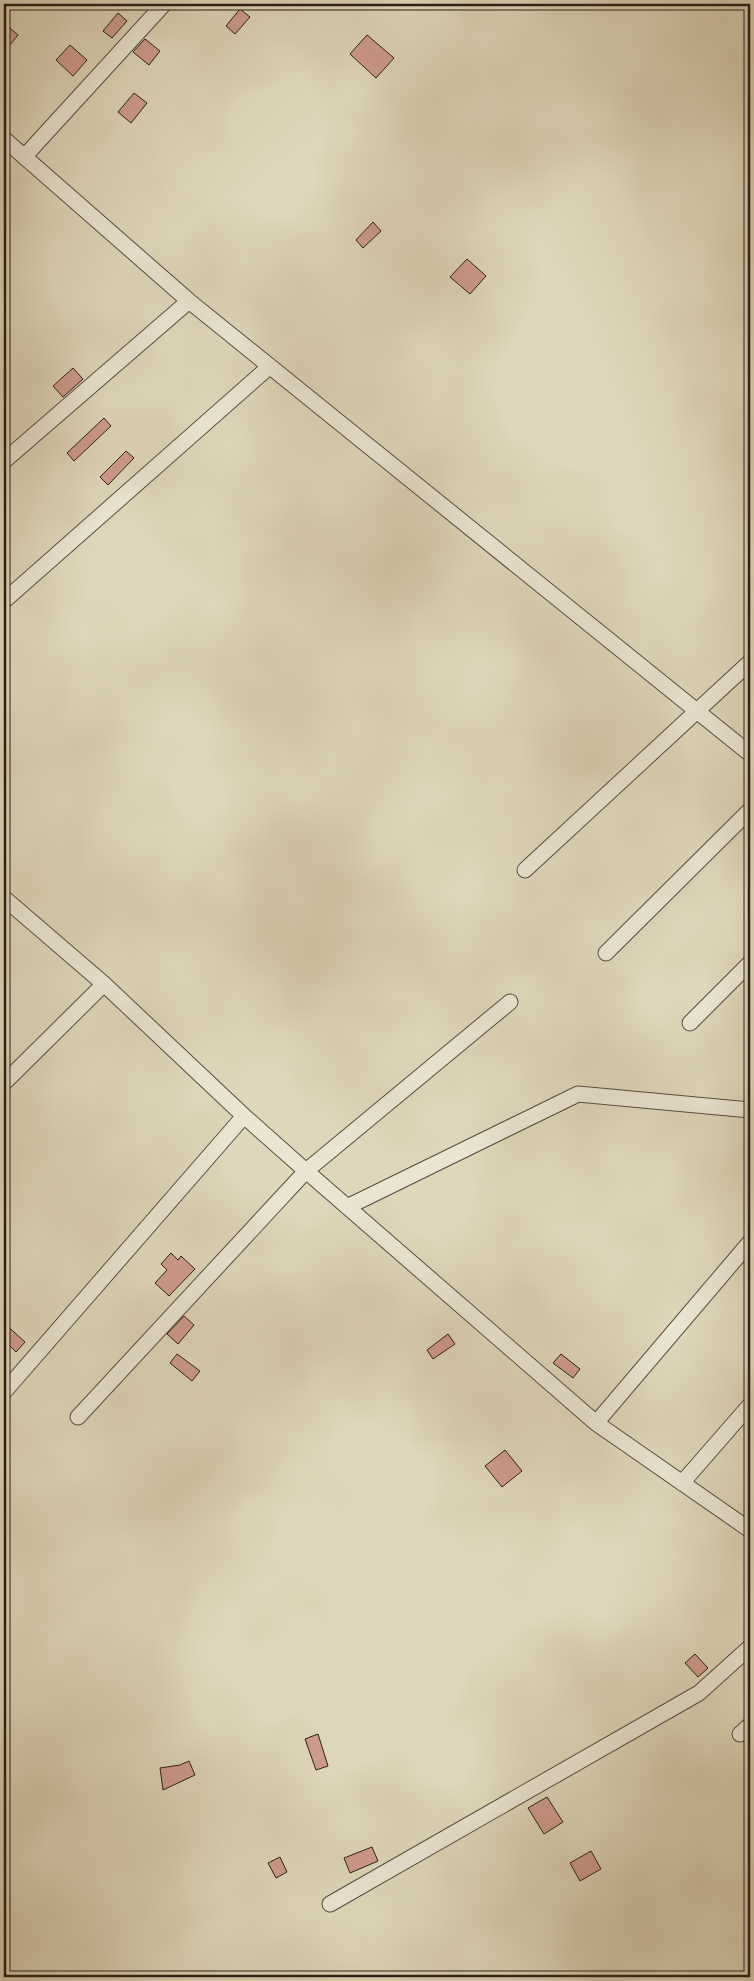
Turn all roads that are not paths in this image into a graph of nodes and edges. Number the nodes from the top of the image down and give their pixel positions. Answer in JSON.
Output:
{"nodes":[{"id":1,"x":164,"y":4,"type":"edge"},
{"id":2,"x":4,"y":139,"type":"edge"},
{"id":3,"x":24,"y":157,"type":"junction"},
{"id":4,"x":189,"y":301,"type":"junction"},
{"id":5,"x":269,"y":367,"type":"junction"},
{"id":6,"x":4,"y":461,"type":"edge"},
{"id":7,"x":4,"y":602,"type":"edge"},
{"id":8,"x":750,"y":662,"type":"edge"},
{"id":9,"x":697,"y":712,"type":"junction"},
{"id":10,"x":750,"y":754,"type":"edge"},
{"id":11,"x":750,"y":810,"type":"edge"},
{"id":12,"x":525,"y":870,"type":"dead end"},
{"id":13,"x":4,"y":898,"type":"edge"},
{"id":14,"x":606,"y":953,"type":"dead end"},
{"id":15,"x":750,"y":963,"type":"edge"},
{"id":16,"x":104,"y":984,"type":"junction"},
{"id":17,"x":510,"y":1002,"type":"dead end"},
{"id":18,"x":690,"y":1023,"type":"dead end"},
{"id":19,"x":4,"y":1083,"type":"edge"},
{"id":20,"x":750,"y":1110,"type":"edge"},
{"id":21,"x":244,"y":1116,"type":"junction"},
{"id":22,"x":306,"y":1171,"type":"junction"},
{"id":23,"x":347,"y":1207,"type":"junction"},
{"id":24,"x":750,"y":1242,"type":"edge"},
{"id":25,"x":4,"y":1392,"type":"edge"},
{"id":26,"x":750,"y":1405,"type":"edge"},
{"id":27,"x":78,"y":1417,"type":"dead end"},
{"id":28,"x":596,"y":1423,"type":"junction"},
{"id":29,"x":682,"y":1483,"type":"junction"},
{"id":30,"x":750,"y":1530,"type":"edge"},
{"id":31,"x":750,"y":1647,"type":"edge"},
{"id":32,"x":330,"y":1904,"type":"dead end"}],
"edges":[{"from":1,"to":3,"type":"street"},
{"from":2,"to":3,"type":"street"},
{"from":3,"to":4,"type":"street"},
{"from":4,"to":5,"type":"street"},
{"from":4,"to":6,"type":"street"},
{"from":5,"to":7,"type":"street"},
{"from":5,"to":9,"type":"street"},
{"from":8,"to":9,"type":"street"},
{"from":9,"to":10,"type":"street"},
{"from":9,"to":12,"type":"street"},
{"from":11,"to":14,"type":"street"},
{"from":13,"to":16,"type":"street"},
{"from":15,"to":18,"type":"street"},
{"from":16,"to":19,"type":"street"},
{"from":16,"to":21,"type":"street"},
{"from":17,"to":22,"type":"street"},
{"from":20,"to":23,"type":"street"},
{"from":21,"to":22,"type":"street"},
{"from":21,"to":25,"type":"street"},
{"from":22,"to":23,"type":"street"},
{"from":22,"to":27,"type":"street"},
{"from":23,"to":28,"type":"street"},
{"from":24,"to":28,"type":"street"},
{"from":26,"to":29,"type":"street"},
{"from":28,"to":29,"type":"street"},
{"from":29,"to":30,"type":"street"},
{"from":31,"to":32,"type":"street"}]}
